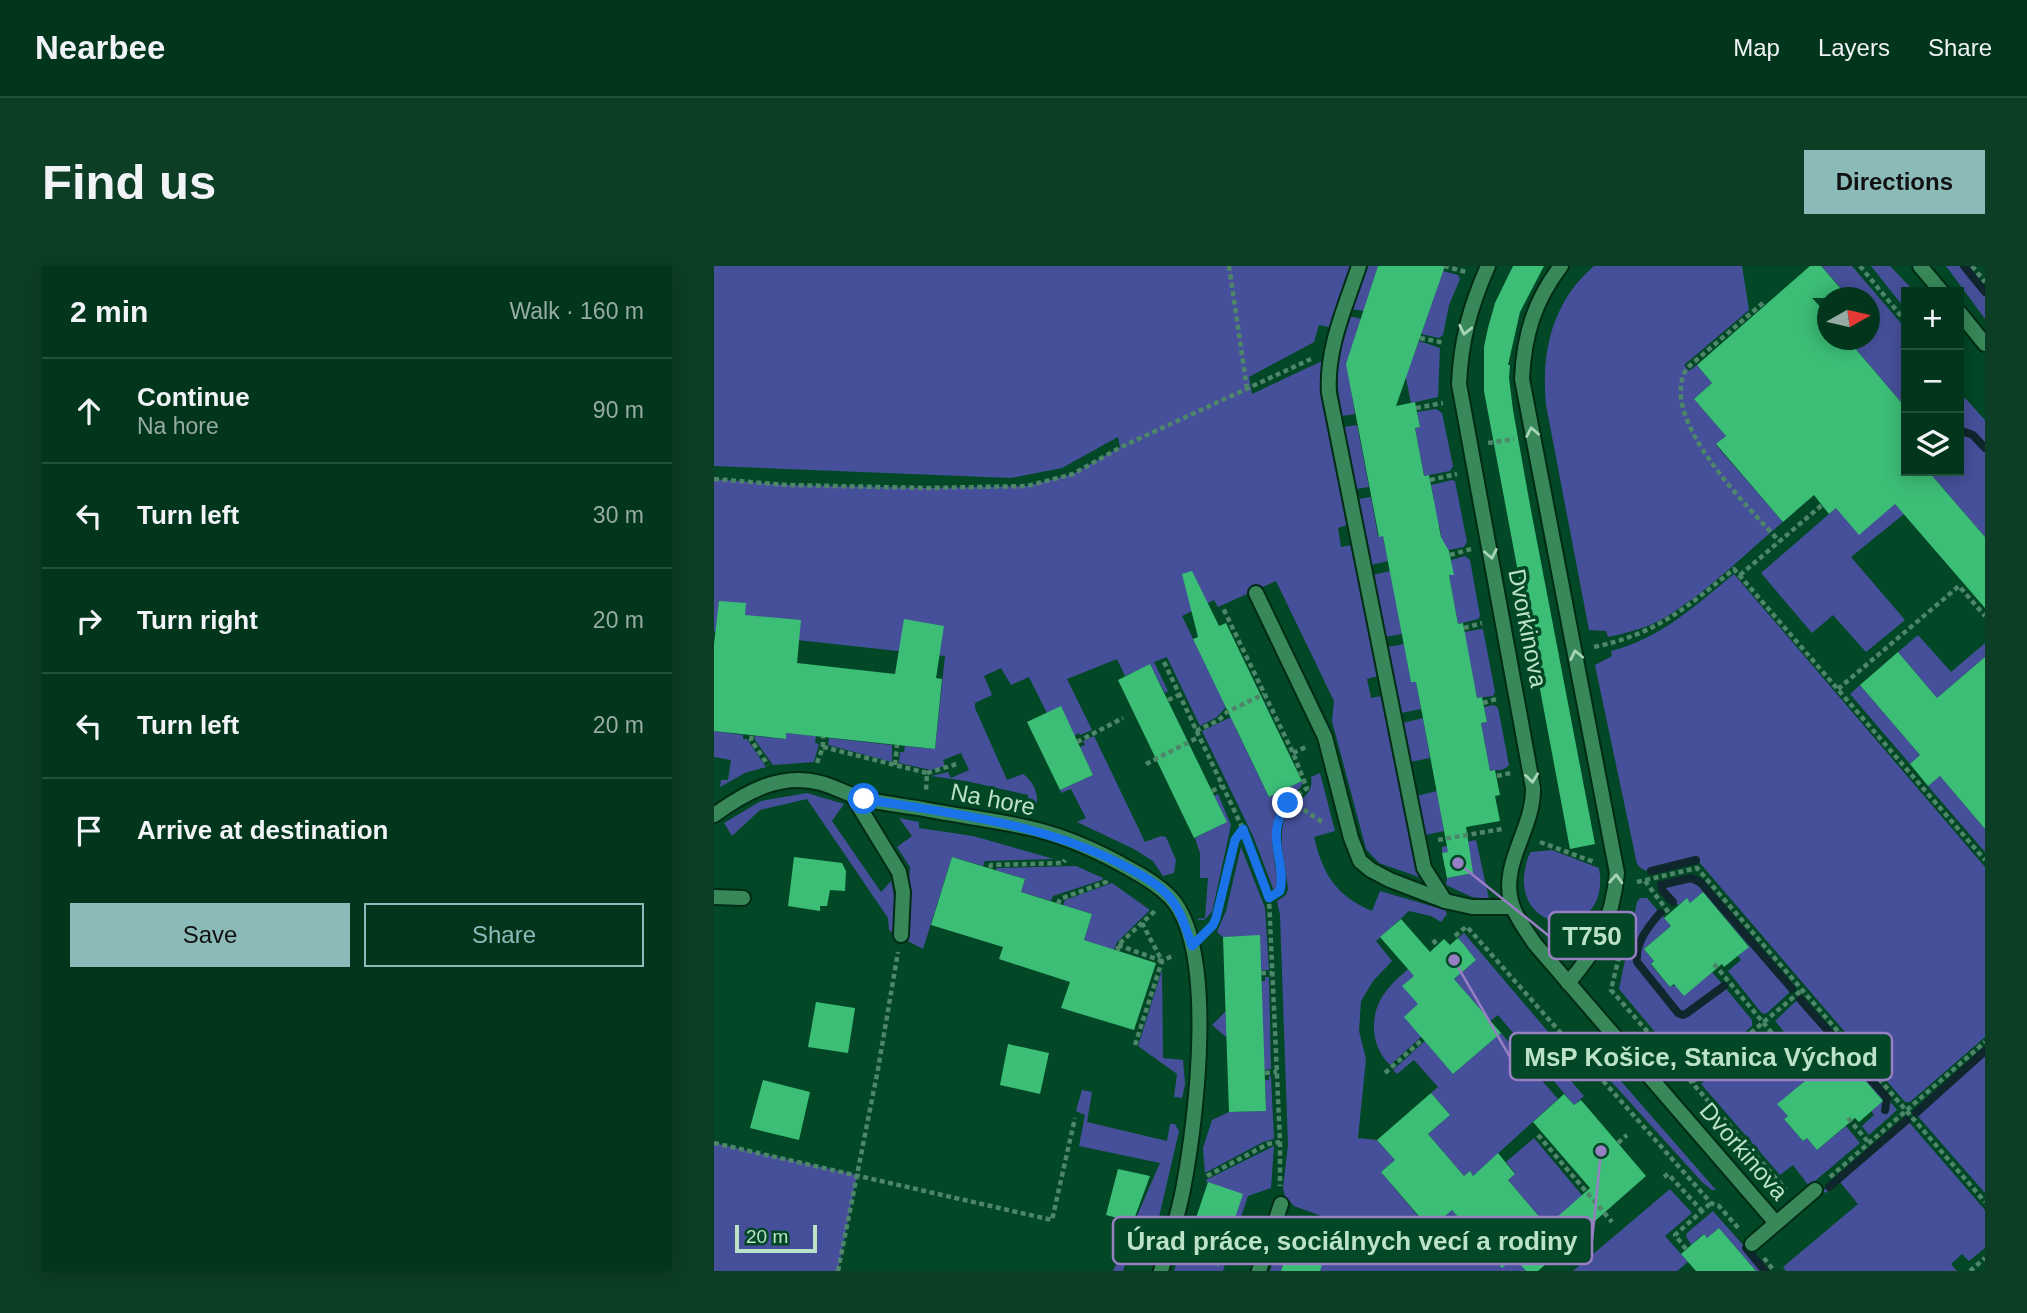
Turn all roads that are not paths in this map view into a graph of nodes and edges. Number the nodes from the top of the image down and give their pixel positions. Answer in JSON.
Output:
{"nodes":[{"id":1,"x":1359,"y":266,"type":"edge"},
{"id":2,"x":1488,"y":266,"type":"edge"},
{"id":3,"x":1561,"y":266,"type":"edge"},
{"id":4,"x":1920,"y":266,"type":"edge"},
{"id":5,"x":1938,"y":287,"type":"edge"},
{"id":6,"x":1964,"y":318,"type":"edge"},
{"id":7,"x":1985,"y":344,"type":"edge"},
{"id":8,"x":1256,"y":593,"type":"dead end"},
{"id":9,"x":852,"y":795,"type":"junction"},
{"id":10,"x":714,"y":815,"type":"edge"},
{"id":11,"x":714,"y":897,"type":"edge"},
{"id":12,"x":743,"y":898,"type":"dead end"},
{"id":13,"x":1444,"y":901,"type":"junction"},
{"id":14,"x":1513,"y":907,"type":"junction"},
{"id":15,"x":901,"y":936,"type":"road end"},
{"id":16,"x":1568,"y":983,"type":"junction"},
{"id":17,"x":1819,"y":1187,"type":"road end"},
{"id":18,"x":1281,"y":1204,"type":"road end"},
{"id":19,"x":1776,"y":1223,"type":"junction"},
{"id":20,"x":1752,"y":1244,"type":"road end"},
{"id":21,"x":1161,"y":1271,"type":"edge"},
{"id":22,"x":1259,"y":1271,"type":"edge"}],
"edges":[{"from":1,"to":13,"type":"street"},
{"from":2,"to":14,"type":"street","name":"Dvorkinova","one_way":true},
{"from":16,"to":3,"type":"street","name":"Dvorkinova","one_way":true},
{"from":4,"to":5,"type":"street"},
{"from":6,"to":7,"type":"street"},
{"from":8,"to":13,"type":"street"},
{"from":9,"to":10,"type":"street","name":"Na hore"},
{"from":9,"to":15,"type":"street"},
{"from":9,"to":21,"type":"street","name":"Na hore"},
{"from":11,"to":12,"type":"street"},
{"from":13,"to":14,"type":"street"},
{"from":14,"to":16,"type":"street","name":"Dvorkinova"},
{"from":16,"to":19,"type":"street","name":"Dvorkinova"},
{"from":17,"to":19,"type":"street"},
{"from":18,"to":22,"type":"street"},
{"from":19,"to":20,"type":"street"}]}
